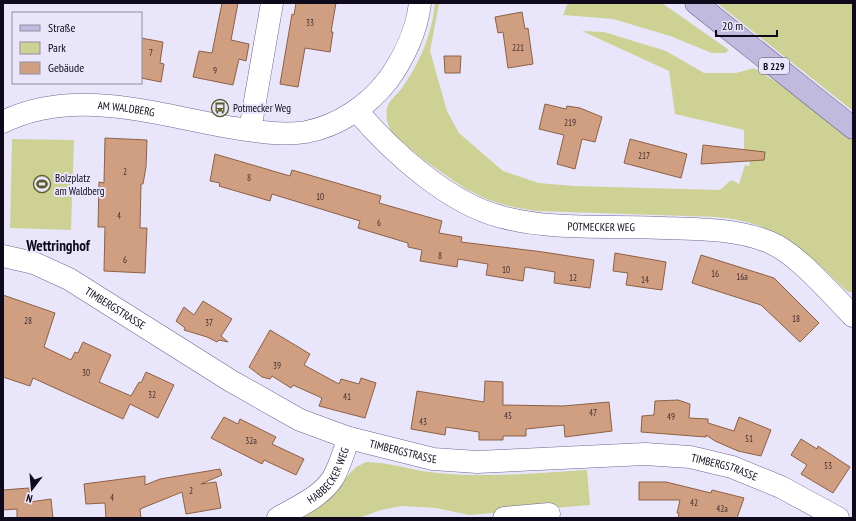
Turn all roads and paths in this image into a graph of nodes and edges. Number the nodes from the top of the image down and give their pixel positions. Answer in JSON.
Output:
{"nodes":[{"id":1,"x":272,"y":3,"type":"edge"},
{"id":2,"x":420,"y":3,"type":"edge"},
{"id":3,"x":696,"y":3,"type":"edge"},
{"id":4,"x":357,"y":111,"type":"junction"},
{"id":5,"x":3,"y":122,"type":"edge"},
{"id":6,"x":853,"y":128,"type":"edge"},
{"id":7,"x":250,"y":130,"type":"junction"},
{"id":8,"x":3,"y":256,"type":"edge"},
{"id":9,"x":853,"y":316,"type":"edge"},
{"id":10,"x":349,"y":438,"type":"junction"},
{"id":11,"x":548,"y":514,"type":"dead end"},
{"id":12,"x":278,"y":518,"type":"edge"},
{"id":13,"x":504,"y":518,"type":"edge"},
{"id":14,"x":838,"y":518,"type":"edge"}],
"edges":[{"from":1,"to":7,"type":"street"},
{"from":2,"to":4,"type":"street","name":"AM WALDBERG"},
{"from":3,"to":6,"type":"main road","number":"B 229"},
{"from":4,"to":7,"type":"street","name":"AM WALDBERG"},
{"from":4,"to":9,"type":"street","name":"POTMECKER WEG"},
{"from":5,"to":7,"type":"street","name":"AM WALDBERG"},
{"from":8,"to":10,"type":"street","name":"TIMBERGSTRASSE"},
{"from":10,"to":12,"type":"street","name":"HABBECKER WEG"},
{"from":10,"to":14,"type":"street","name":"TIMBERGSTRASSE"},
{"from":11,"to":13,"type":"street"}]}
